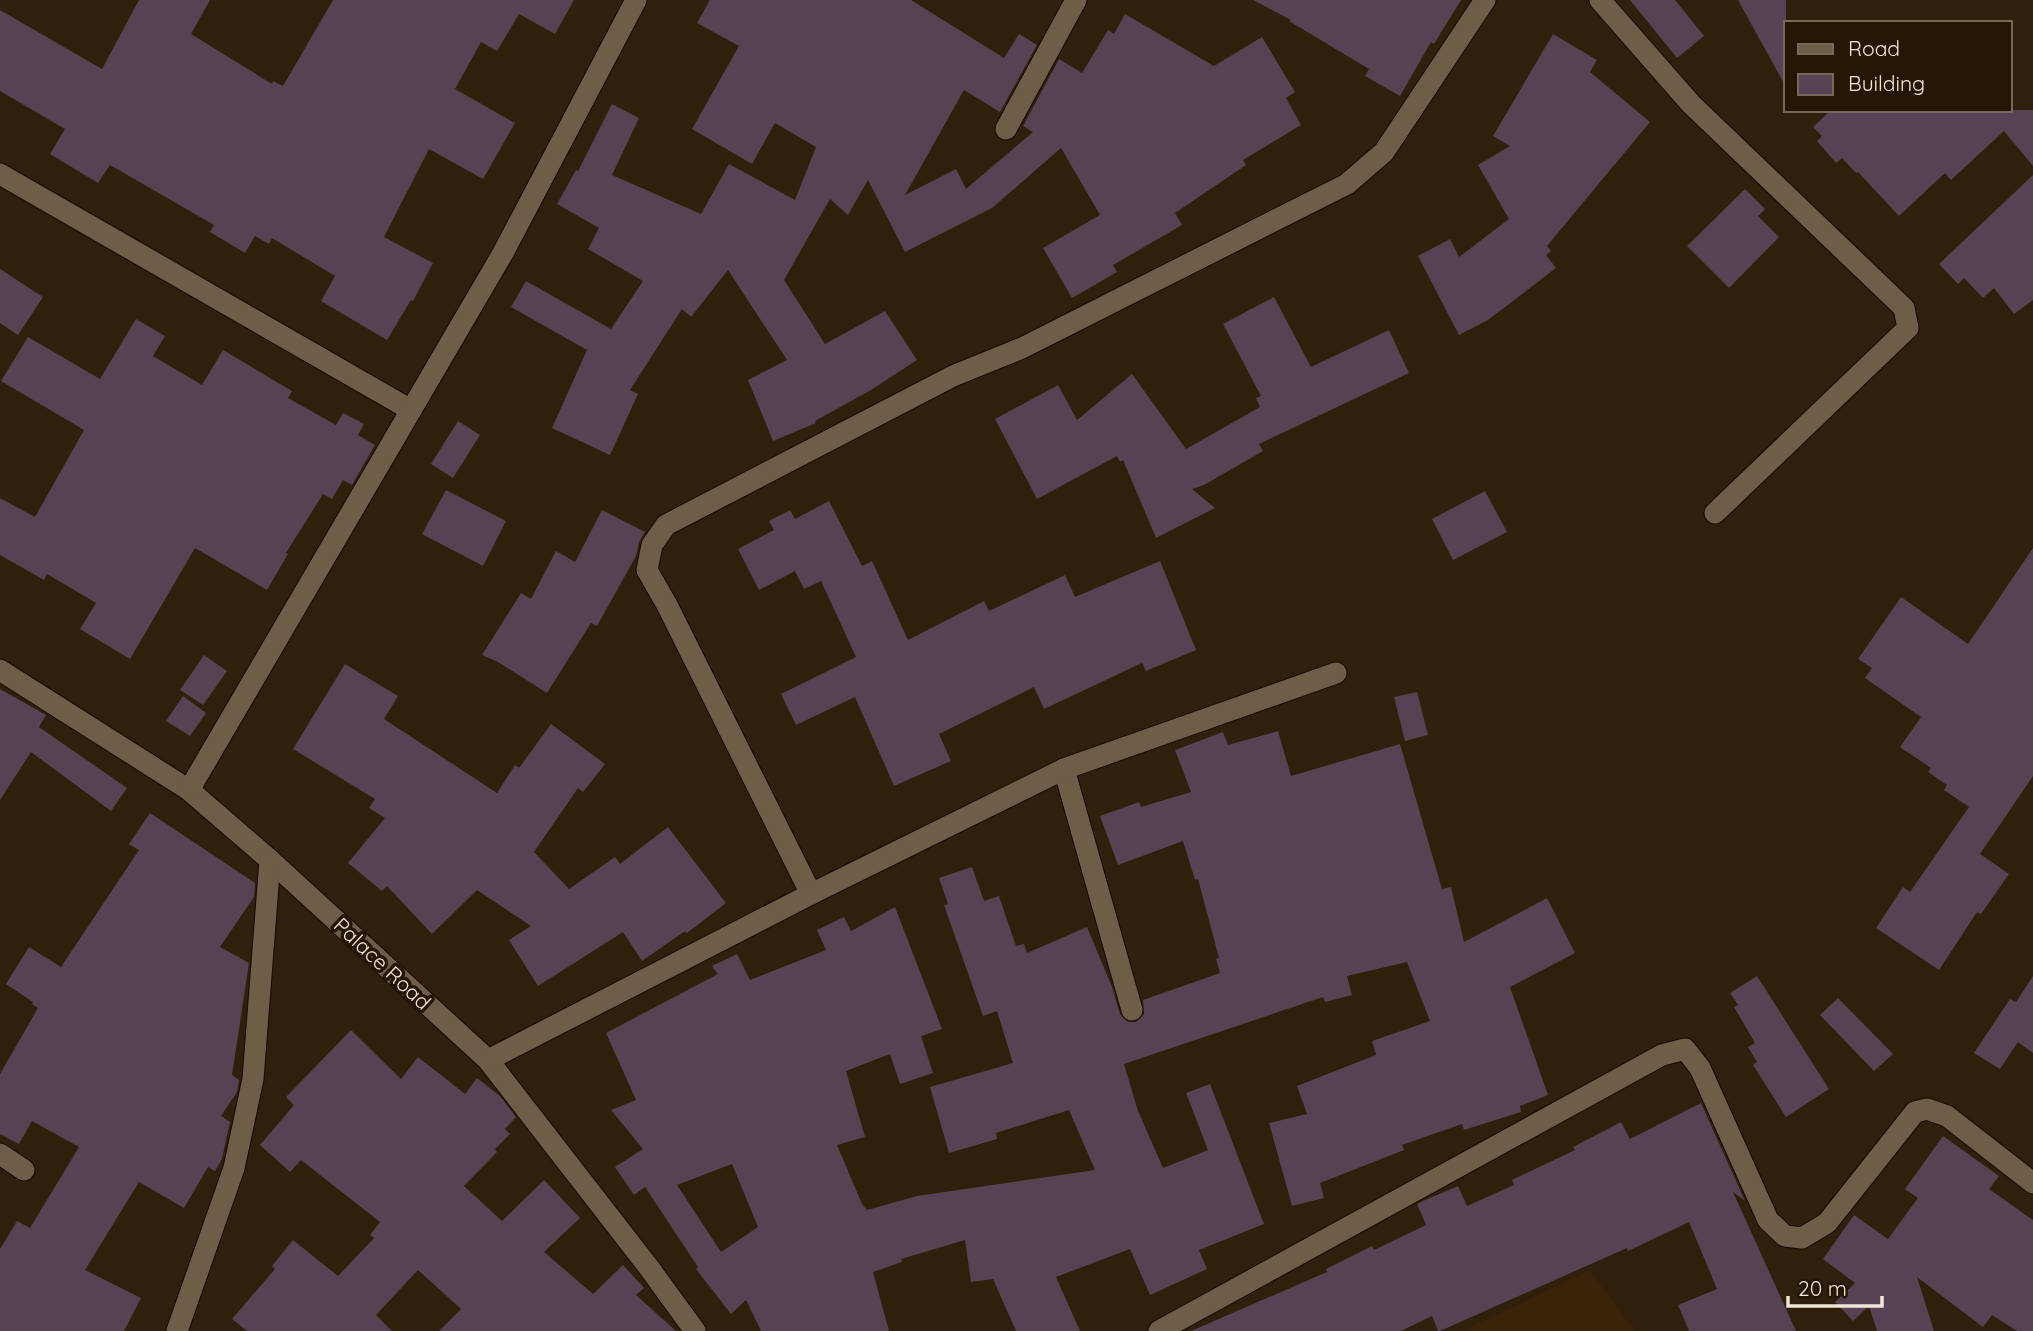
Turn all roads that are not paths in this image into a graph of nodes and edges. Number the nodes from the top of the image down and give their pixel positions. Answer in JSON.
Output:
{"nodes":[{"id":1,"x":636,"y":0,"type":"edge"},
{"id":2,"x":1076,"y":0,"type":"edge"},
{"id":3,"x":1485,"y":0,"type":"edge"},
{"id":4,"x":1600,"y":0,"type":"edge"},
{"id":5,"x":1006,"y":129,"type":"dead end"},
{"id":6,"x":0,"y":174,"type":"edge"},
{"id":7,"x":411,"y":410,"type":"junction"},
{"id":8,"x":1715,"y":513,"type":"dead end"},
{"id":9,"x":0,"y":670,"type":"edge"},
{"id":10,"x":1336,"y":673,"type":"dead end"},
{"id":11,"x":1064,"y":769,"type":"junction"},
{"id":12,"x":189,"y":790,"type":"junction"},
{"id":13,"x":270,"y":860,"type":"junction"},
{"id":14,"x":811,"y":894,"type":"junction"},
{"id":15,"x":1132,"y":1010,"type":"dead end"},
{"id":16,"x":488,"y":1060,"type":"junction"},
{"id":17,"x":0,"y":1154,"type":"edge"},
{"id":18,"x":24,"y":1170,"type":"dead end"},
{"id":19,"x":2033,"y":1183,"type":"edge"},
{"id":20,"x":179,"y":1330,"type":"edge"},
{"id":21,"x":695,"y":1331,"type":"edge"},
{"id":22,"x":1160,"y":1331,"type":"edge"}],
"edges":[{"from":1,"to":7,"type":"street"},
{"from":2,"to":5,"type":"street"},
{"from":3,"to":14,"type":"street"},
{"from":4,"to":8,"type":"street"},
{"from":6,"to":7,"type":"street"},
{"from":7,"to":12,"type":"street"},
{"from":9,"to":12,"type":"street","name":"Palace Road"},
{"from":10,"to":11,"type":"street"},
{"from":11,"to":14,"type":"street"},
{"from":11,"to":15,"type":"street"},
{"from":12,"to":13,"type":"street","name":"Palace Road"},
{"from":13,"to":16,"type":"street","name":"Palace Road"},
{"from":13,"to":20,"type":"street"},
{"from":14,"to":16,"type":"street"},
{"from":16,"to":21,"type":"street","name":"Palace Road"},
{"from":17,"to":18,"type":"street"},
{"from":19,"to":22,"type":"street"}]}
